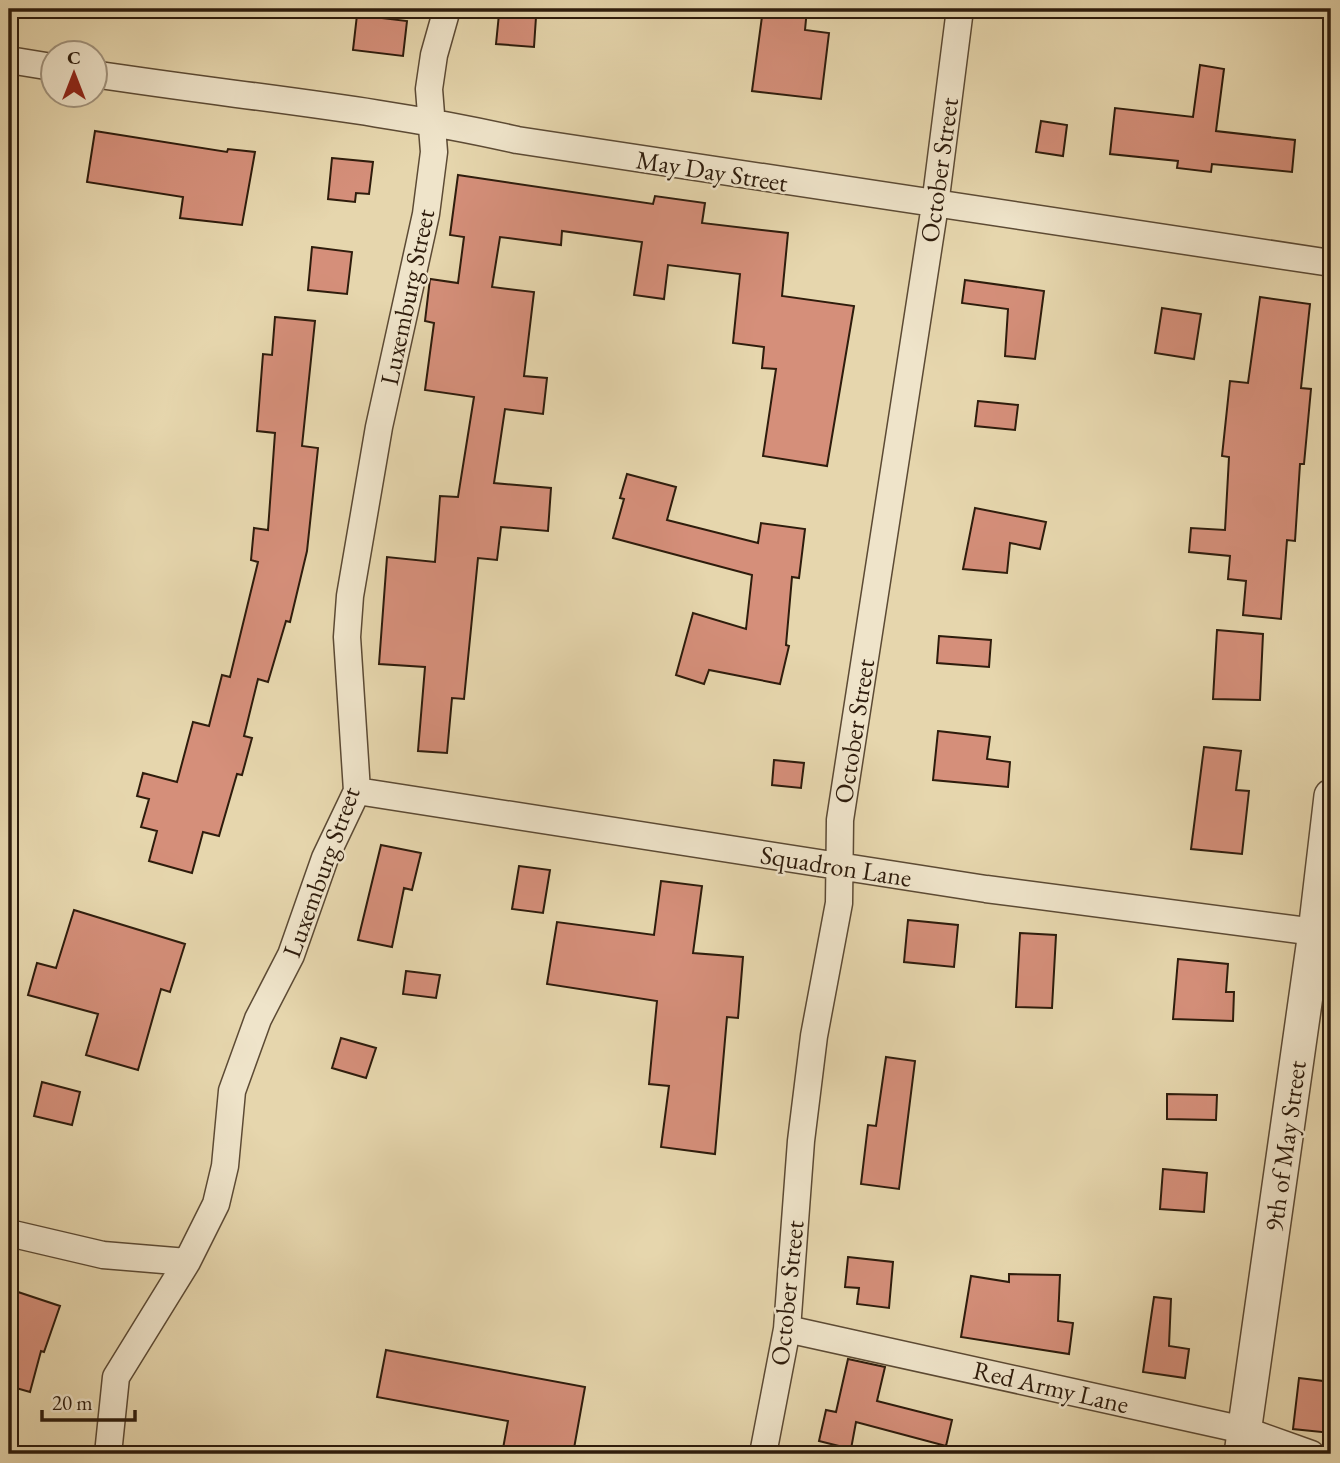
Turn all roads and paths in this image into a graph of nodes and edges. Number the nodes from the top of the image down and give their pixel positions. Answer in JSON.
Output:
{"nodes":[{"id":1,"x":447,"y":9,"type":"edge"},
{"id":2,"x":960,"y":9,"type":"edge"},
{"id":3,"x":9,"y":60,"type":"edge"},
{"id":4,"x":38,"y":65,"type":"edge"},
{"id":5,"x":108,"y":76,"type":"edge"},
{"id":6,"x":432,"y":120,"type":"junction"},
{"id":7,"x":935,"y":205,"type":"junction"},
{"id":8,"x":1331,"y":263,"type":"edge"},
{"id":9,"x":357,"y":790,"type":"junction"},
{"id":10,"x":1331,"y":796,"type":"edge"},
{"id":11,"x":839,"y":866,"type":"junction"},
{"id":12,"x":1315,"y":932,"type":"junction"},
{"id":13,"x":9,"y":1233,"type":"edge"},
{"id":14,"x":187,"y":1262,"type":"junction"},
{"id":15,"x":787,"y":1329,"type":"junction"},
{"id":16,"x":1243,"y":1442,"type":"edge"},
{"id":17,"x":108,"y":1454,"type":"edge"},
{"id":18,"x":764,"y":1454,"type":"edge"},
{"id":19,"x":1311,"y":1454,"type":"edge"}],
"edges":[{"from":1,"to":6,"type":"street","name":"Luxemburg Street"},
{"from":2,"to":7,"type":"street","name":"October Street"},
{"from":3,"to":4,"type":"street"},
{"from":5,"to":6,"type":"street","name":"May Day Street"},
{"from":6,"to":7,"type":"street","name":"May Day Street"},
{"from":6,"to":9,"type":"street","name":"Luxemburg Street"},
{"from":7,"to":8,"type":"street","name":"May Day Street"},
{"from":7,"to":11,"type":"street","name":"October Street"},
{"from":9,"to":11,"type":"street","name":"Squadron Lane"},
{"from":9,"to":14,"type":"street","name":"Luxemburg Street"},
{"from":10,"to":12,"type":"street","name":"9th of May Street"},
{"from":11,"to":12,"type":"street","name":"Squadron Lane"},
{"from":11,"to":15,"type":"street","name":"October Street"},
{"from":12,"to":16,"type":"street","name":"9th of May Street"},
{"from":13,"to":14,"type":"street"},
{"from":14,"to":17,"type":"street","name":"Luxemburg Street"},
{"from":15,"to":16,"type":"street","name":"Red Army Lane"},
{"from":15,"to":18,"type":"street","name":"October Street"},
{"from":16,"to":19,"type":"street","name":"Red Army Lane"}]}
